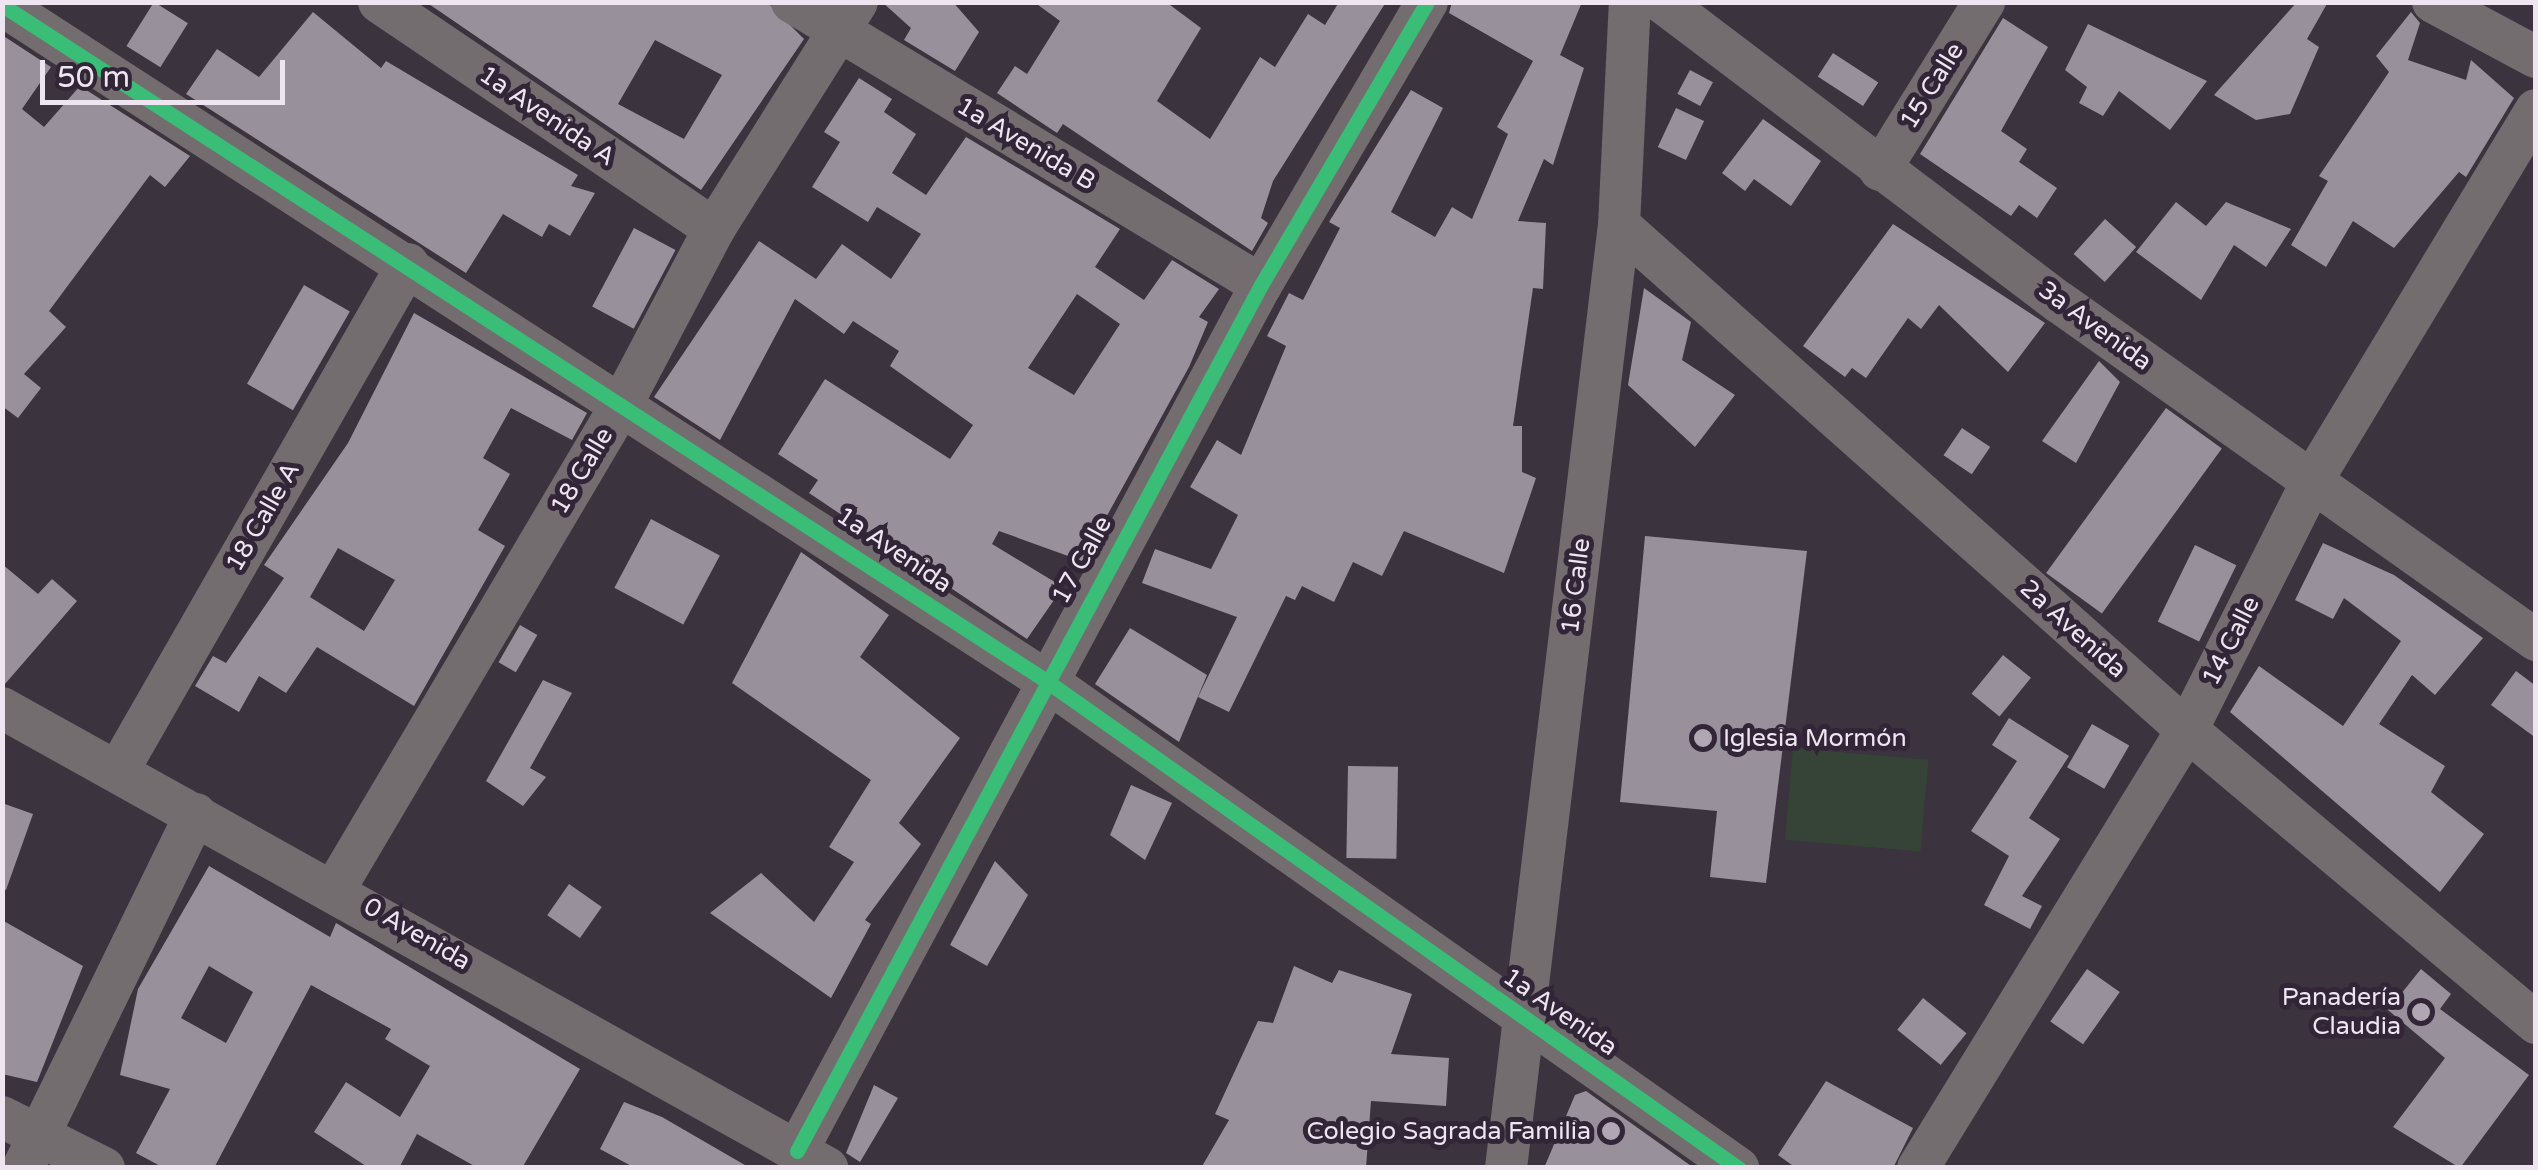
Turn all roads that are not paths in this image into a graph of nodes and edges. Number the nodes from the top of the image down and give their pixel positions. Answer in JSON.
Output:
{"nodes":[{"id":1,"x":380,"y":2,"type":"edge"},
{"id":2,"x":792,"y":2,"type":"edge"},
{"id":3,"x":1427,"y":2,"type":"edge"},
{"id":4,"x":1630,"y":2,"type":"edge"},
{"id":5,"x":1662,"y":2,"type":"edge"},
{"id":6,"x":1984,"y":2,"type":"edge"},
{"id":7,"x":2434,"y":2,"type":"edge"},
{"id":8,"x":2,"y":5,"type":"edge"},
{"id":9,"x":848,"y":18,"type":"edge"},
{"id":10,"x":2536,"y":57,"type":"edge"},
{"id":11,"x":2536,"y":110,"type":"edge"},
{"id":12,"x":1880,"y":170,"type":"junction"},
{"id":13,"x":1619,"y":225,"type":"junction"},
{"id":14,"x":714,"y":229,"type":"junction"},
{"id":15,"x":408,"y":264,"type":"junction"},
{"id":16,"x":1261,"y":285,"type":"junction"},
{"id":17,"x":624,"y":400,"type":"junction"},
{"id":18,"x":2312,"y":480,"type":"junction"},
{"id":19,"x":2536,"y":640,"type":"edge"},
{"id":20,"x":1045,"y":680,"type":"junction"},
{"id":21,"x":2,"y":708,"type":"edge"},
{"id":22,"x":2186,"y":730,"type":"junction"},
{"id":23,"x":118,"y":771,"type":"junction"},
{"id":24,"x":196,"y":814,"type":"junction"},
{"id":25,"x":336,"y":888,"type":"junction"},
{"id":26,"x":1524,"y":1017,"type":"junction"},
{"id":27,"x":2536,"y":1023,"type":"edge"},
{"id":28,"x":2,"y":1118,"type":"edge"},
{"id":29,"x":33,"y":1150,"type":"edge"},
{"id":30,"x":812,"y":1159,"type":"edge"},
{"id":31,"x":104,"y":1168,"type":"edge"},
{"id":32,"x":1506,"y":1168,"type":"edge"},
{"id":33,"x":1738,"y":1168,"type":"edge"},
{"id":34,"x":1918,"y":1168,"type":"edge"}],
"edges":[{"from":1,"to":14,"type":"street","name":"1a Avenida A"},
{"from":2,"to":9,"type":"street","name":"1a Avenida B"},
{"from":3,"to":16,"type":"street","name":"17 Calle"},
{"from":4,"to":13,"type":"street","name":"16 Calle"},
{"from":5,"to":12,"type":"street","name":"3a Avenida"},
{"from":6,"to":12,"type":"street","name":"15 Calle"},
{"from":7,"to":10,"type":"street"},
{"from":8,"to":15,"type":"street","name":"1a Avenida"},
{"from":9,"to":14,"type":"street","name":"18 Calle"},
{"from":9,"to":16,"type":"street","name":"1a Avenida B"},
{"from":11,"to":18,"type":"street","name":"14 Calle"},
{"from":12,"to":18,"type":"street","name":"3a Avenida"},
{"from":13,"to":22,"type":"street","name":"2a Avenida"},
{"from":13,"to":26,"type":"street","name":"16 Calle"},
{"from":14,"to":17,"type":"street","name":"18 Calle"},
{"from":15,"to":17,"type":"street","name":"1a Avenida"},
{"from":15,"to":23,"type":"street","name":"18 Calle A"},
{"from":16,"to":20,"type":"street","name":"17 Calle"},
{"from":17,"to":20,"type":"street","name":"1a Avenida"},
{"from":17,"to":25,"type":"street","name":"18 Calle"},
{"from":18,"to":19,"type":"street","name":"3a Avenida"},
{"from":18,"to":22,"type":"street","name":"14 Calle"},
{"from":20,"to":26,"type":"street","name":"1a Avenida"},
{"from":20,"to":30,"type":"street","name":"17 Calle"},
{"from":21,"to":23,"type":"street","name":"0 Avenida"},
{"from":22,"to":27,"type":"street","name":"2a Avenida"},
{"from":22,"to":34,"type":"street","name":"14 Calle"},
{"from":23,"to":24,"type":"street","name":"0 Avenida"},
{"from":24,"to":25,"type":"street","name":"0 Avenida"},
{"from":24,"to":29,"type":"street"},
{"from":25,"to":30,"type":"street","name":"0 Avenida"},
{"from":26,"to":32,"type":"street","name":"16 Calle"},
{"from":26,"to":33,"type":"street","name":"1a Avenida"},
{"from":28,"to":29,"type":"street"},
{"from":29,"to":31,"type":"street"}]}
